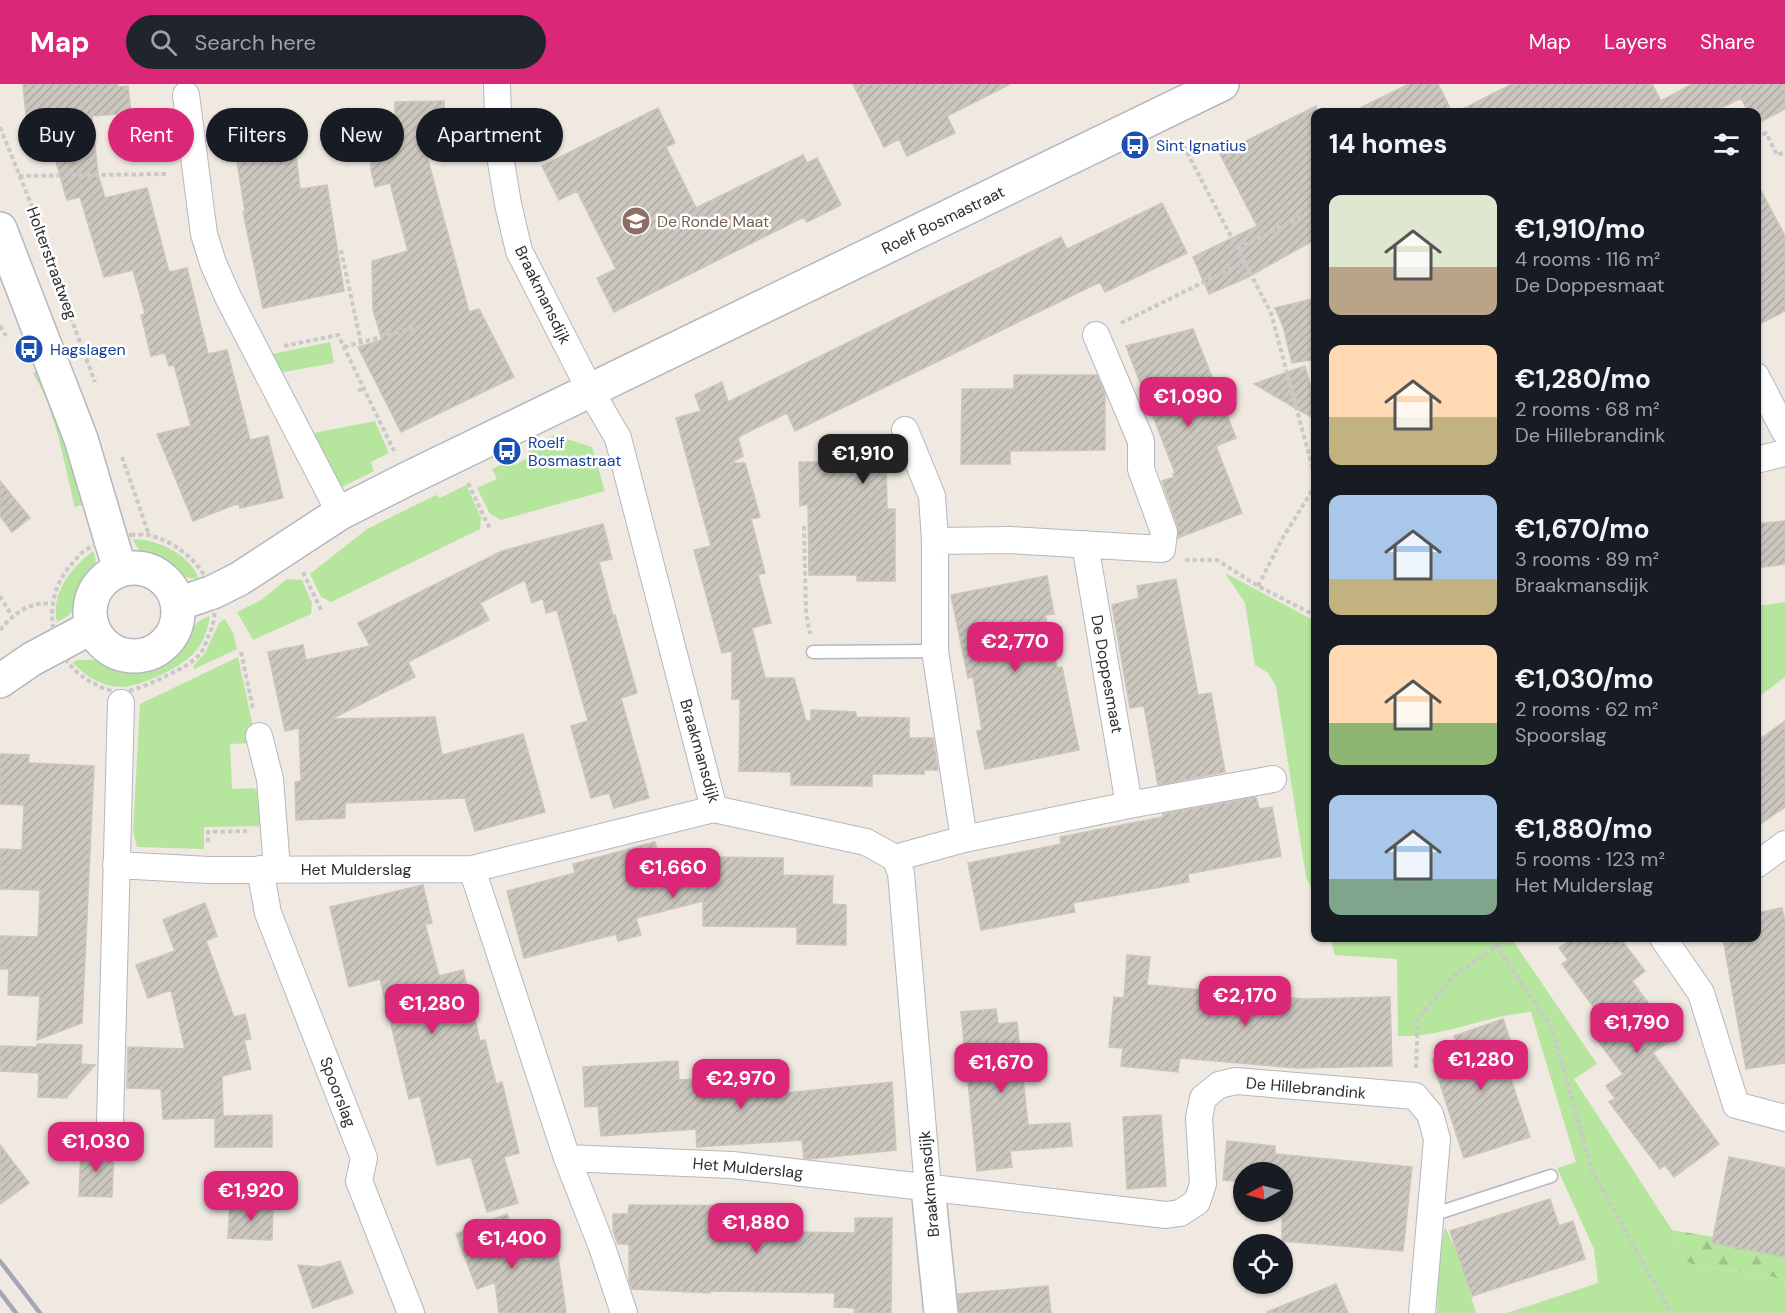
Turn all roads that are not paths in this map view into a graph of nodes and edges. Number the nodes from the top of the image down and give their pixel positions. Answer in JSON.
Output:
{"nodes":[{"id":1,"x":496,"y":84,"type":"edge"},
{"id":2,"x":1222,"y":84,"type":"edge"},
{"id":3,"x":186,"y":95,"type":"dead end"},
{"id":4,"x":1,"y":233,"type":"edge"},
{"id":5,"x":1096,"y":335,"type":"road end"},
{"id":6,"x":1761,"y":386,"type":"edge"},
{"id":7,"x":590,"y":390,"type":"junction"},
{"id":8,"x":905,"y":430,"type":"dead end"},
{"id":9,"x":1785,"y":432,"type":"edge"},
{"id":10,"x":1785,"y":453,"type":"edge"},
{"id":11,"x":1761,"y":459,"type":"edge"},
{"id":12,"x":340,"y":513,"type":"junction"},
{"id":13,"x":935,"y":541,"type":"junction"},
{"id":14,"x":1085,"y":544,"type":"junction"},
{"id":15,"x":120,"y":570,"type":"junction"},
{"id":16,"x":178,"y":604,"type":"junction"},
{"id":17,"x":92,"y":627,"type":"junction"},
{"id":18,"x":935,"y":651,"type":"junction"},
{"id":19,"x":813,"y":652,"type":"road end"},
{"id":20,"x":0,"y":681,"type":"edge"},
{"id":21,"x":121,"y":698,"type":"road end"},
{"id":22,"x":259,"y":736,"type":"road end"},
{"id":23,"x":1273,"y":779,"type":"dead end"},
{"id":24,"x":1129,"y":805,"type":"junction"},
{"id":25,"x":714,"y":809,"type":"junction"},
{"id":26,"x":964,"y":839,"type":"junction"},
{"id":27,"x":1785,"y":844,"type":"edge"},
{"id":28,"x":895,"y":858,"type":"junction"},
{"id":29,"x":1761,"y":861,"type":"edge"},
{"id":30,"x":116,"y":865,"type":"junction"},
{"id":31,"x":268,"y":869,"type":"junction"},
{"id":32,"x":472,"y":869,"type":"junction"},
{"id":33,"x":1666,"y":942,"type":"edge"},
{"id":34,"x":1785,"y":1118,"type":"edge"},
{"id":35,"x":110,"y":1122,"type":"dead end"},
{"id":36,"x":567,"y":1158,"type":"junction"},
{"id":37,"x":1551,"y":1176,"type":"dead end"},
{"id":38,"x":928,"y":1188,"type":"junction"},
{"id":39,"x":1432,"y":1215,"type":"junction"},
{"id":40,"x":411,"y":1313,"type":"edge"},
{"id":41,"x":624,"y":1313,"type":"edge"},
{"id":42,"x":941,"y":1313,"type":"edge"},
{"id":43,"x":1422,"y":1313,"type":"edge"}],
"edges":[{"from":1,"to":7,"type":"street","name":"Braakmansdijk"},
{"from":2,"to":7,"type":"main road","name":"Roelf Bosmastraat"},
{"from":3,"to":12,"type":"street"},
{"from":4,"to":15,"type":"main road"},
{"from":5,"to":14,"type":"street"},
{"from":6,"to":9,"type":"street"},
{"from":7,"to":12,"type":"main road","name":"Roelf Bosmastraat"},
{"from":7,"to":25,"type":"street","name":"Braakmansdijk"},
{"from":8,"to":13,"type":"street"},
{"from":10,"to":11,"type":"street"},
{"from":12,"to":16,"type":"main road","name":"Roelf Bosmastraat"},
{"from":13,"to":14,"type":"street"},
{"from":13,"to":18,"type":"street"},
{"from":14,"to":24,"type":"street","name":"De Doppesmaat"},
{"from":15,"to":16,"type":"main road"},
{"from":15,"to":17,"type":"main road"},
{"from":16,"to":17,"type":"main road"},
{"from":17,"to":20,"type":"main road"},
{"from":18,"to":19,"type":"lane"},
{"from":18,"to":26,"type":"street"},
{"from":21,"to":30,"type":"street"},
{"from":22,"to":31,"type":"street","name":"Spoorslag"},
{"from":23,"to":24,"type":"street"},
{"from":24,"to":26,"type":"street"},
{"from":25,"to":28,"type":"street","name":"Braakmansdijk"},
{"from":25,"to":32,"type":"street","name":"Het Mulderslag"},
{"from":26,"to":28,"type":"street"},
{"from":27,"to":29,"type":"street"},
{"from":28,"to":38,"type":"street","name":"Braakmansdijk"},
{"from":30,"to":31,"type":"street"},
{"from":30,"to":35,"type":"street"},
{"from":31,"to":32,"type":"street","name":"Het Mulderslag"},
{"from":31,"to":40,"type":"street","name":"Spoorslag"},
{"from":32,"to":36,"type":"street"},
{"from":33,"to":34,"type":"street"},
{"from":36,"to":38,"type":"street","name":"Het Mulderslag"},
{"from":36,"to":41,"type":"street"},
{"from":37,"to":39,"type":"lane"},
{"from":38,"to":39,"type":"street","name":"De Hillebrandink"},
{"from":38,"to":42,"type":"main road","name":"Braakmansdijk"},
{"from":39,"to":43,"type":"street"}]}
